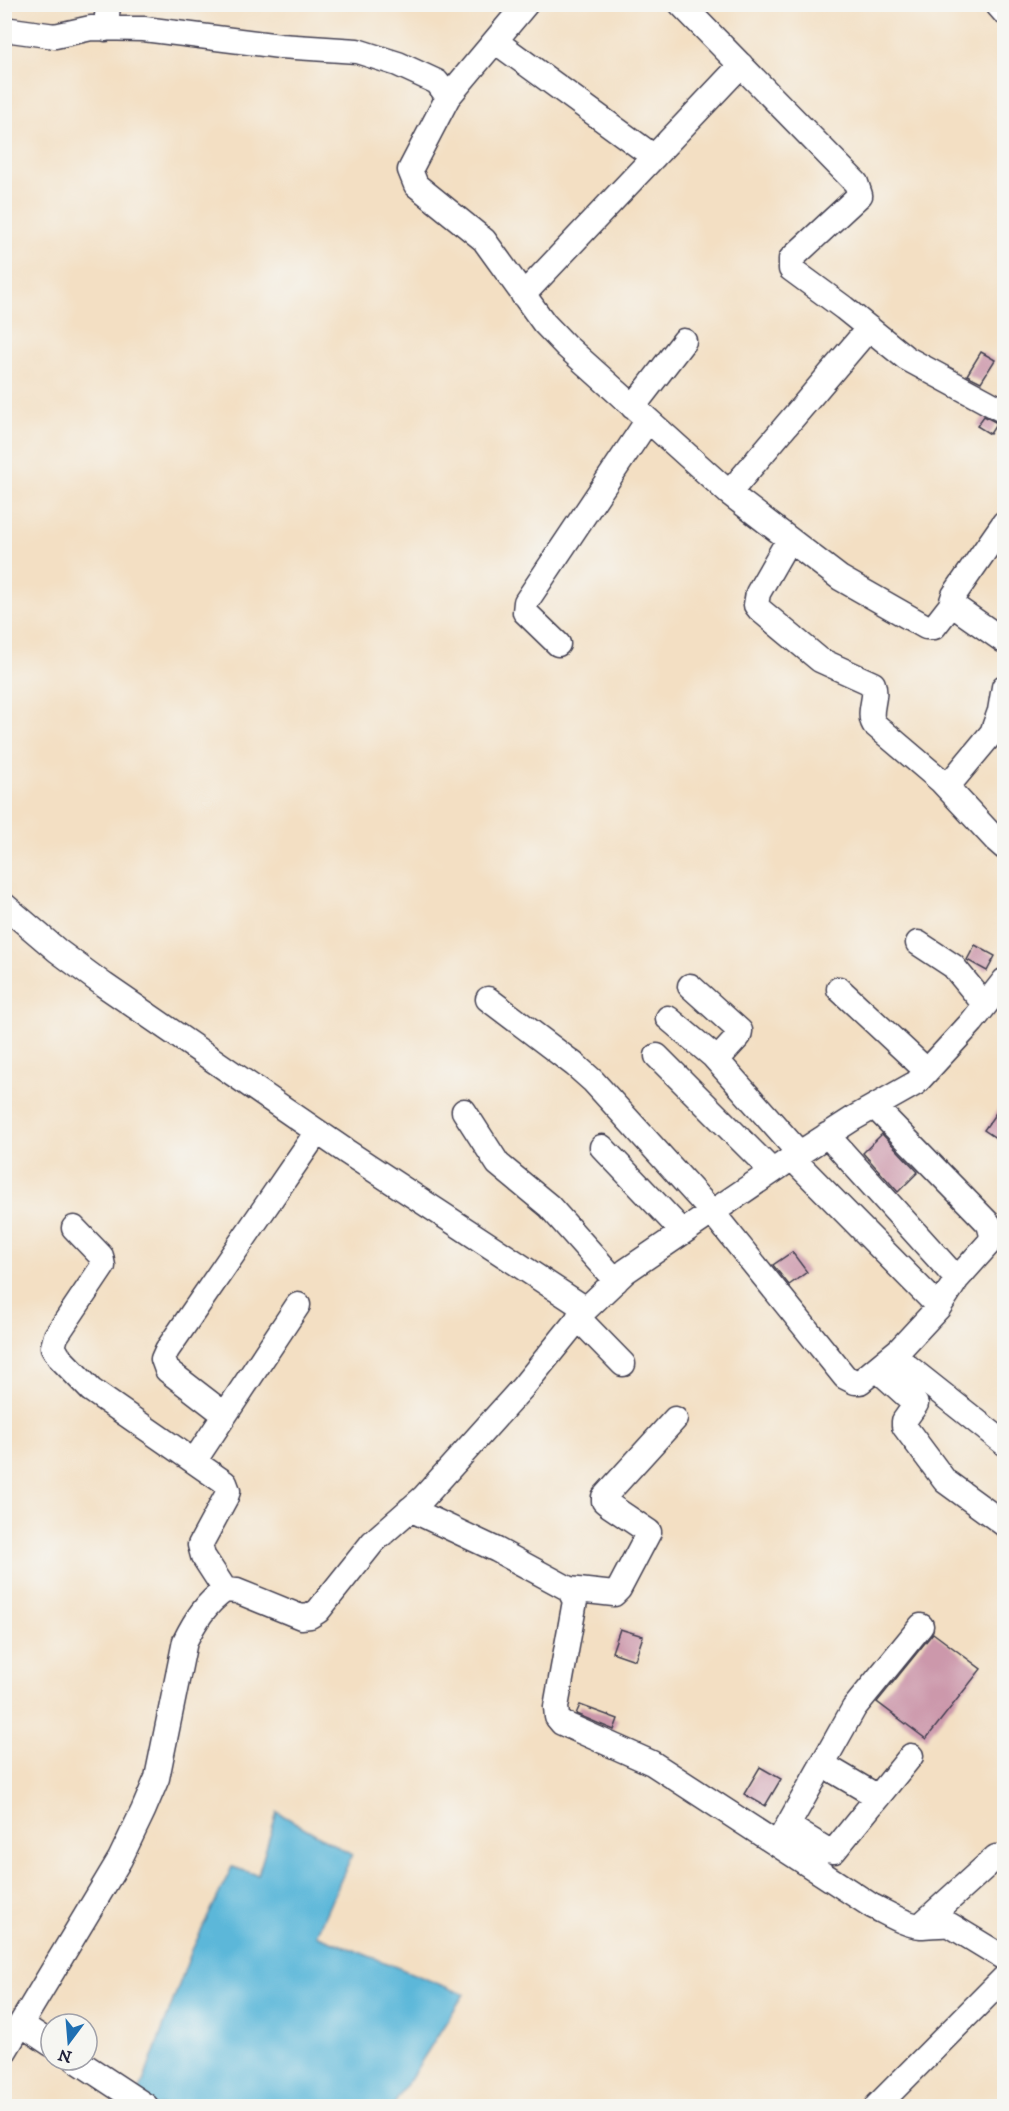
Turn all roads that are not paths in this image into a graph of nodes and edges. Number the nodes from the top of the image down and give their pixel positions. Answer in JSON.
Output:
{"nodes":[{"id":1,"x":108,"y":4,"type":"edge"},
{"id":2,"x":526,"y":4,"type":"edge"},
{"id":3,"x":681,"y":4,"type":"edge"},
{"id":4,"x":997,"y":4,"type":"edge"},
{"id":5,"x":1005,"y":12,"type":"edge"},
{"id":6,"x":4,"y":29,"type":"edge"},
{"id":7,"x":124,"y":29,"type":"junction"},
{"id":8,"x":495,"y":41,"type":"junction"},
{"id":9,"x":741,"y":65,"type":"junction"},
{"id":10,"x":448,"y":97,"type":"junction"},
{"id":11,"x":654,"y":157,"type":"junction"},
{"id":12,"x":523,"y":295,"type":"junction"},
{"id":13,"x":868,"y":328,"type":"junction"},
{"id":14,"x":684,"y":341,"type":"dead end"},
{"id":15,"x":1005,"y":411,"type":"edge"},
{"id":16,"x":640,"y":414,"type":"junction"},
{"id":17,"x":729,"y":493,"type":"junction"},
{"id":18,"x":1005,"y":523,"type":"edge"},
{"id":19,"x":789,"y":540,"type":"junction"},
{"id":20,"x":950,"y":607,"type":"junction"},
{"id":21,"x":1005,"y":641,"type":"edge"},
{"id":22,"x":558,"y":644,"type":"dead end"},
{"id":23,"x":1005,"y":687,"type":"edge"},
{"id":24,"x":947,"y":787,"type":"junction"},
{"id":25,"x":1005,"y":847,"type":"edge"},
{"id":26,"x":4,"y":904,"type":"edge"},
{"id":27,"x":918,"y":943,"type":"dead end"},
{"id":28,"x":1005,"y":981,"type":"edge"},
{"id":29,"x":690,"y":986,"type":"dead end"},
{"id":30,"x":839,"y":988,"type":"dead end"},
{"id":31,"x":488,"y":999,"type":"dead end"},
{"id":32,"x":985,"y":1005,"type":"junction"},
{"id":33,"x":668,"y":1018,"type":"dead end"},
{"id":34,"x":657,"y":1056,"type":"dead end"},
{"id":35,"x":717,"y":1060,"type":"junction"},
{"id":36,"x":927,"y":1071,"type":"junction"},
{"id":37,"x":875,"y":1107,"type":"junction"},
{"id":38,"x":464,"y":1111,"type":"dead end"},
{"id":39,"x":317,"y":1132,"type":"junction"},
{"id":40,"x":827,"y":1135,"type":"junction"},
{"id":41,"x":602,"y":1147,"type":"dead end"},
{"id":42,"x":788,"y":1161,"type":"junction"},
{"id":43,"x":712,"y":1212,"type":"junction"},
{"id":44,"x":74,"y":1228,"type":"dead end"},
{"id":45,"x":682,"y":1232,"type":"junction"},
{"id":46,"x":957,"y":1279,"type":"junction"},
{"id":47,"x":616,"y":1281,"type":"junction"},
{"id":48,"x":298,"y":1305,"type":"dead end"},
{"id":49,"x":939,"y":1307,"type":"junction"},
{"id":50,"x":582,"y":1313,"type":"junction"},
{"id":51,"x":885,"y":1362,"type":"junction"},
{"id":52,"x":623,"y":1364,"type":"dead end"},
{"id":53,"x":224,"y":1414,"type":"junction"},
{"id":54,"x":675,"y":1419,"type":"dead end"},
{"id":55,"x":1005,"y":1443,"type":"edge"},
{"id":56,"x":195,"y":1460,"type":"junction"},
{"id":57,"x":410,"y":1509,"type":"junction"},
{"id":58,"x":1004,"y":1522,"type":"edge"},
{"id":59,"x":225,"y":1590,"type":"junction"},
{"id":60,"x":569,"y":1590,"type":"junction"},
{"id":61,"x":921,"y":1626,"type":"dead end"},
{"id":62,"x":911,"y":1756,"type":"dead end"},
{"id":63,"x":822,"y":1764,"type":"junction"},
{"id":64,"x":878,"y":1797,"type":"junction"},
{"id":65,"x":783,"y":1834,"type":"junction"},
{"id":66,"x":996,"y":1857,"type":"dead end"},
{"id":67,"x":920,"y":1926,"type":"junction"},
{"id":68,"x":1005,"y":1958,"type":"edge"},
{"id":69,"x":1005,"y":1978,"type":"edge"},
{"id":70,"x":21,"y":2024,"type":"junction"},
{"id":71,"x":39,"y":2036,"type":"edge"},
{"id":72,"x":4,"y":2052,"type":"edge"},
{"id":73,"x":95,"y":2072,"type":"edge"},
{"id":74,"x":147,"y":2106,"type":"edge"},
{"id":75,"x":877,"y":2106,"type":"edge"}],
"edges":[{"from":1,"to":7,"type":"street"},
{"from":2,"to":8,"type":"street"},
{"from":3,"to":9,"type":"street"},
{"from":4,"to":5,"type":"street"},
{"from":6,"to":7,"type":"street"},
{"from":7,"to":10,"type":"street"},
{"from":8,"to":10,"type":"street"},
{"from":8,"to":11,"type":"street"},
{"from":9,"to":11,"type":"street"},
{"from":9,"to":13,"type":"street"},
{"from":10,"to":12,"type":"street"},
{"from":11,"to":12,"type":"street"},
{"from":12,"to":16,"type":"street"},
{"from":13,"to":15,"type":"street"},
{"from":13,"to":17,"type":"street"},
{"from":14,"to":16,"type":"street"},
{"from":16,"to":17,"type":"street"},
{"from":16,"to":22,"type":"street"},
{"from":17,"to":19,"type":"street"},
{"from":18,"to":20,"type":"street"},
{"from":19,"to":20,"type":"street"},
{"from":19,"to":24,"type":"street"},
{"from":20,"to":21,"type":"street"},
{"from":23,"to":24,"type":"street"},
{"from":24,"to":25,"type":"street"},
{"from":26,"to":39,"type":"street"},
{"from":27,"to":32,"type":"street"},
{"from":28,"to":32,"type":"street"},
{"from":29,"to":35,"type":"street"},
{"from":30,"to":36,"type":"street"},
{"from":31,"to":43,"type":"street"},
{"from":32,"to":36,"type":"street"},
{"from":33,"to":35,"type":"street"},
{"from":34,"to":42,"type":"street"},
{"from":35,"to":42,"type":"street"},
{"from":36,"to":37,"type":"street"},
{"from":37,"to":40,"type":"street"},
{"from":37,"to":46,"type":"street"},
{"from":38,"to":47,"type":"street"},
{"from":39,"to":50,"type":"street"},
{"from":39,"to":53,"type":"street"},
{"from":40,"to":42,"type":"street"},
{"from":40,"to":46,"type":"street"},
{"from":41,"to":45,"type":"street"},
{"from":42,"to":43,"type":"street"},
{"from":42,"to":49,"type":"street"},
{"from":43,"to":45,"type":"street"},
{"from":43,"to":51,"type":"street"},
{"from":44,"to":56,"type":"street"},
{"from":45,"to":47,"type":"street"},
{"from":46,"to":49,"type":"street"},
{"from":47,"to":50,"type":"street"},
{"from":48,"to":53,"type":"street"},
{"from":49,"to":51,"type":"street"},
{"from":50,"to":52,"type":"street"},
{"from":50,"to":57,"type":"street"},
{"from":51,"to":55,"type":"street"},
{"from":51,"to":58,"type":"street"},
{"from":53,"to":56,"type":"street"},
{"from":54,"to":60,"type":"street"},
{"from":56,"to":59,"type":"street"},
{"from":57,"to":59,"type":"street"},
{"from":57,"to":60,"type":"street"},
{"from":59,"to":70,"type":"street"},
{"from":60,"to":65,"type":"street"},
{"from":61,"to":63,"type":"street"},
{"from":62,"to":64,"type":"street"},
{"from":63,"to":64,"type":"street"},
{"from":63,"to":65,"type":"street"},
{"from":64,"to":65,"type":"street"},
{"from":65,"to":67,"type":"street"},
{"from":66,"to":67,"type":"street"},
{"from":67,"to":68,"type":"street"},
{"from":69,"to":75,"type":"street"},
{"from":70,"to":71,"type":"street"},
{"from":70,"to":72,"type":"street"},
{"from":73,"to":74,"type":"street"}]}
